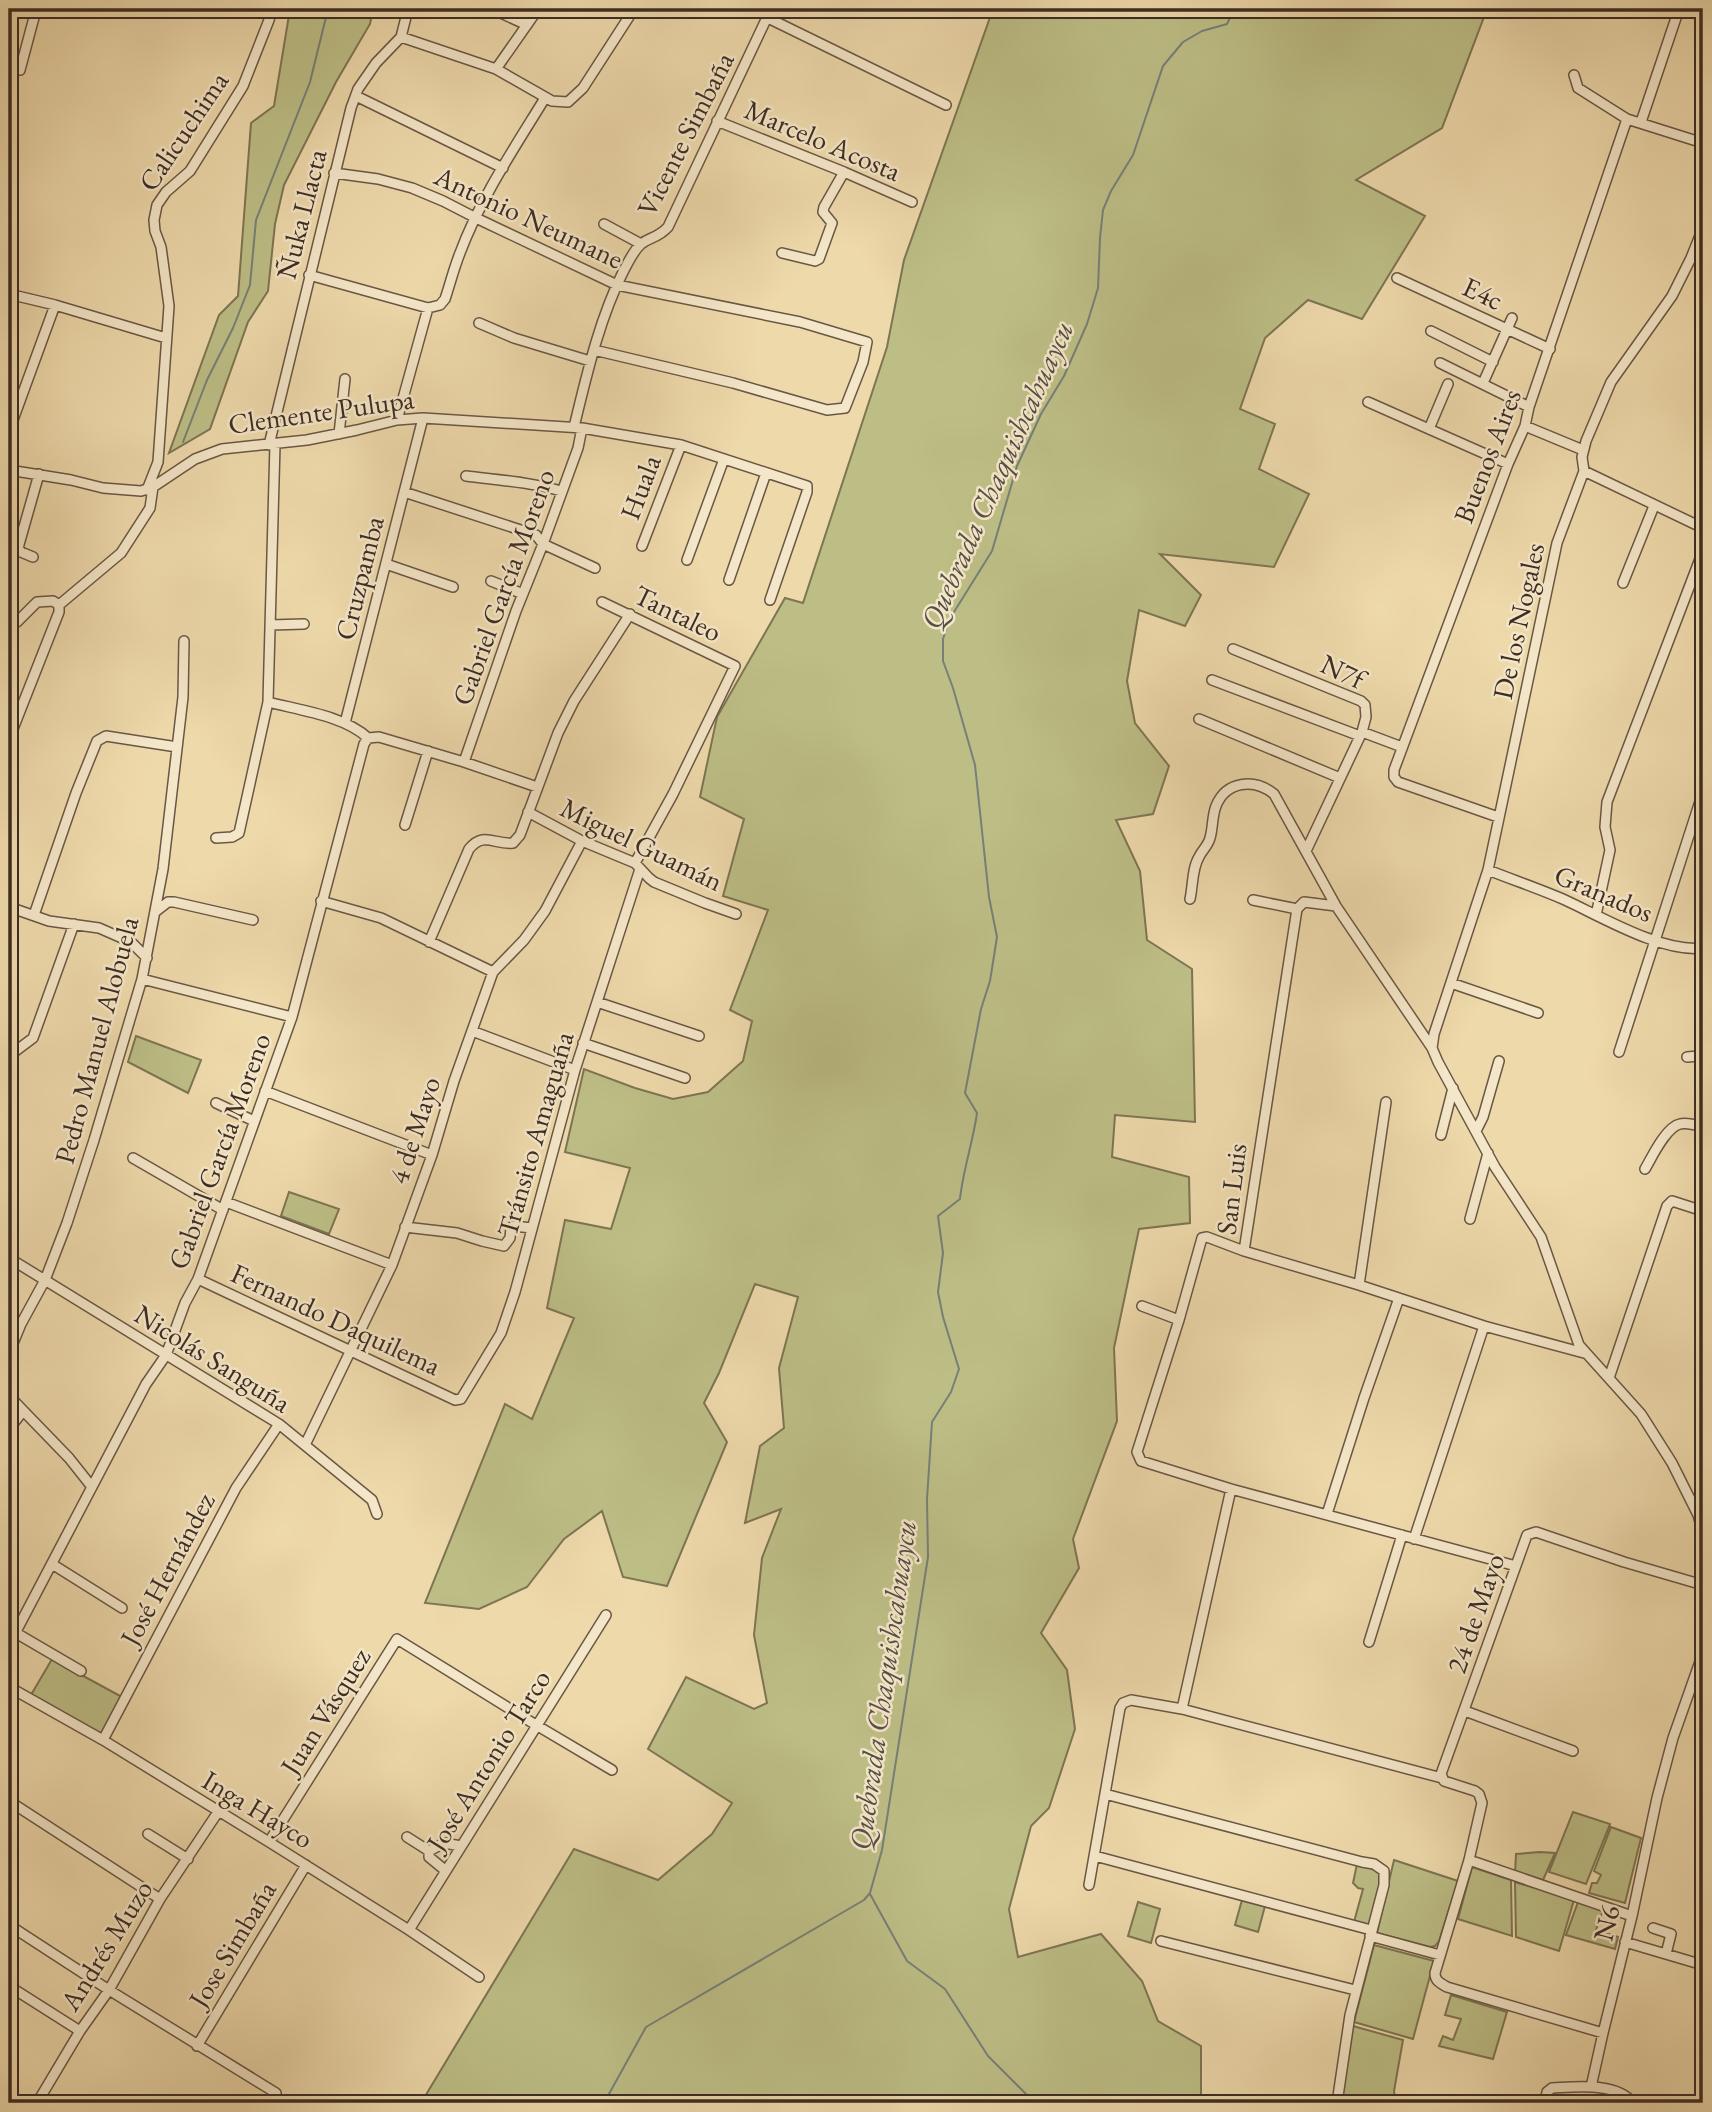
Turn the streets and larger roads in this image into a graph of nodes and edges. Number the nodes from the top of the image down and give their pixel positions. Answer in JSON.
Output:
{"nodes":[{"id":1,"x":272,"y":9,"type":"edge"},
{"id":2,"x":408,"y":9,"type":"edge"},
{"id":3,"x":492,"y":9,"type":"edge"},
{"id":4,"x":538,"y":9,"type":"edge"},
{"id":5,"x":634,"y":9,"type":"edge"},
{"id":6,"x":1679,"y":9,"type":"edge"},
{"id":7,"x":36,"y":10,"type":"edge"},
{"id":8,"x":769,"y":14,"type":"edge"},
{"id":9,"x":527,"y":24,"type":"junction"},
{"id":10,"x":401,"y":37,"type":"junction"},
{"id":11,"x":9,"y":69,"type":"edge"},
{"id":12,"x":496,"y":69,"type":"junction"},
{"id":13,"x":1574,"y":75,"type":"dead end"},
{"id":14,"x":356,"y":96,"type":"junction"},
{"id":15,"x":545,"y":98,"type":"junction"},
{"id":16,"x":946,"y":105,"type":"dead end"},
{"id":17,"x":1627,"y":119,"type":"junction"},
{"id":18,"x":717,"y":121,"type":"junction"},
{"id":19,"x":1641,"y":122,"type":"junction"},
{"id":20,"x":1703,"y":143,"type":"edge"},
{"id":21,"x":503,"y":168,"type":"junction"},
{"id":22,"x":844,"y":172,"type":"junction"},
{"id":23,"x":334,"y":173,"type":"junction"},
{"id":24,"x":912,"y":202,"type":"dead end"},
{"id":25,"x":476,"y":218,"type":"junction"},
{"id":26,"x":604,"y":224,"type":"dead end"},
{"id":27,"x":1703,"y":228,"type":"edge"},
{"id":28,"x":641,"y":244,"type":"junction"},
{"id":29,"x":782,"y":253,"type":"dead end"},
{"id":30,"x":309,"y":275,"type":"junction"},
{"id":31,"x":1396,"y":278,"type":"dead end"},
{"id":32,"x":617,"y":285,"type":"junction"},
{"id":33,"x":9,"y":294,"type":"edge"},
{"id":34,"x":55,"y":305,"type":"junction"},
{"id":35,"x":428,"y":308,"type":"junction"},
{"id":36,"x":1512,"y":318,"type":"dead end"},
{"id":37,"x":479,"y":323,"type":"dead end"},
{"id":38,"x":1507,"y":329,"type":"junction"},
{"id":39,"x":1430,"y":331,"type":"dead end"},
{"id":40,"x":166,"y":338,"type":"junction"},
{"id":41,"x":1550,"y":349,"type":"junction"},
{"id":42,"x":593,"y":350,"type":"junction"},
{"id":43,"x":590,"y":361,"type":"junction"},
{"id":44,"x":1493,"y":362,"type":"junction"},
{"id":45,"x":1440,"y":363,"type":"dead end"},
{"id":46,"x":345,"y":379,"type":"dead end"},
{"id":47,"x":1483,"y":383,"type":"junction"},
{"id":48,"x":1448,"y":384,"type":"dead end"},
{"id":49,"x":1368,"y":402,"type":"dead end"},
{"id":50,"x":1530,"y":407,"type":"junction"},
{"id":51,"x":423,"y":418,"type":"junction"},
{"id":52,"x":397,"y":420,"type":"junction"},
{"id":53,"x":1525,"y":426,"type":"junction"},
{"id":54,"x":578,"y":427,"type":"junction"},
{"id":55,"x":1429,"y":429,"type":"junction"},
{"id":56,"x":9,"y":431,"type":"edge"},
{"id":57,"x":339,"y":434,"type":"junction"},
{"id":58,"x":272,"y":444,"type":"junction"},
{"id":59,"x":681,"y":445,"type":"junction"},
{"id":60,"x":1583,"y":450,"type":"junction"},
{"id":61,"x":724,"y":459,"type":"junction"},
{"id":62,"x":1508,"y":464,"type":"junction"},
{"id":63,"x":9,"y":470,"type":"edge"},
{"id":64,"x":1584,"y":471,"type":"junction"},
{"id":65,"x":766,"y":473,"type":"junction"},
{"id":66,"x":39,"y":474,"type":"junction"},
{"id":67,"x":466,"y":475,"type":"dead end"},
{"id":68,"x":150,"y":488,"type":"junction"},
{"id":69,"x":561,"y":491,"type":"junction"},
{"id":70,"x":404,"y":492,"type":"junction"},
{"id":71,"x":1654,"y":506,"type":"junction"},
{"id":72,"x":1703,"y":528,"type":"edge"},
{"id":73,"x":543,"y":544,"type":"junction"},
{"id":74,"x":642,"y":546,"type":"dead end"},
{"id":75,"x":1703,"y":551,"type":"edge"},
{"id":76,"x":33,"y":557,"type":"dead end"},
{"id":77,"x":687,"y":560,"type":"dead end"},
{"id":78,"x":386,"y":564,"type":"junction"},
{"id":79,"x":595,"y":568,"type":"dead end"},
{"id":80,"x":729,"y":580,"type":"dead end"},
{"id":81,"x":491,"y":581,"type":"dead end"},
{"id":82,"x":1623,"y":583,"type":"dead end"},
{"id":83,"x":453,"y":587,"type":"dead end"},
{"id":84,"x":523,"y":594,"type":"junction"},
{"id":85,"x":770,"y":600,"type":"dead end"},
{"id":86,"x":602,"y":601,"type":"dead end"},
{"id":87,"x":59,"y":605,"type":"junction"},
{"id":88,"x":630,"y":614,"type":"junction"},
{"id":89,"x":13,"y":623,"type":"edge"},
{"id":90,"x":304,"y":624,"type":"dead end"},
{"id":91,"x":270,"y":625,"type":"junction"},
{"id":92,"x":9,"y":632,"type":"edge"},
{"id":93,"x":184,"y":641,"type":"dead end"},
{"id":94,"x":1233,"y":649,"type":"dead end"},
{"id":95,"x":735,"y":666,"type":"joint"},
{"id":96,"x":1212,"y":680,"type":"dead end"},
{"id":97,"x":268,"y":702,"type":"junction"},
{"id":98,"x":1199,"y":719,"type":"dead end"},
{"id":99,"x":345,"y":723,"type":"junction"},
{"id":100,"x":1361,"y":734,"type":"junction"},
{"id":101,"x":368,"y":738,"type":"junction"},
{"id":102,"x":9,"y":739,"type":"edge"},
{"id":103,"x":177,"y":747,"type":"junction"},
{"id":104,"x":1402,"y":747,"type":"junction"},
{"id":105,"x":428,"y":751,"type":"junction"},
{"id":106,"x":464,"y":762,"type":"junction"},
{"id":107,"x":1340,"y":778,"type":"junction"},
{"id":108,"x":537,"y":788,"type":"junction"},
{"id":109,"x":1703,"y":792,"type":"edge"},
{"id":110,"x":528,"y":812,"type":"junction"},
{"id":111,"x":1498,"y":817,"type":"junction"},
{"id":112,"x":405,"y":825,"type":"dead end"},
{"id":113,"x":216,"y":838,"type":"dead end"},
{"id":114,"x":582,"y":841,"type":"junction"},
{"id":115,"x":1306,"y":851,"type":"junction"},
{"id":116,"x":638,"y":866,"type":"junction"},
{"id":117,"x":1488,"y":870,"type":"junction"},
{"id":118,"x":1191,"y":900,"type":"dead end"},
{"id":119,"x":1253,"y":900,"type":"dead end"},
{"id":120,"x":321,"y":901,"type":"junction"},
{"id":121,"x":1336,"y":906,"type":"junction"},
{"id":122,"x":9,"y":907,"type":"edge"},
{"id":123,"x":1297,"y":909,"type":"junction"},
{"id":124,"x":155,"y":912,"type":"junction"},
{"id":125,"x":736,"y":914,"type":"dead end"},
{"id":126,"x":33,"y":915,"type":"junction"},
{"id":127,"x":1596,"y":915,"type":"junction"},
{"id":128,"x":253,"y":920,"type":"dead end"},
{"id":129,"x":74,"y":924,"type":"junction"},
{"id":130,"x":1654,"y":940,"type":"junction"},
{"id":131,"x":429,"y":942,"type":"junction"},
{"id":132,"x":1703,"y":947,"type":"edge"},
{"id":133,"x":147,"y":958,"type":"junction"},
{"id":134,"x":493,"y":972,"type":"junction"},
{"id":135,"x":142,"y":979,"type":"junction"},
{"id":136,"x":1451,"y":983,"type":"junction"},
{"id":137,"x":597,"y":1002,"type":"junction"},
{"id":138,"x":1538,"y":1013,"type":"dead end"},
{"id":139,"x":292,"y":1017,"type":"junction"},
{"id":140,"x":471,"y":1031,"type":"junction"},
{"id":141,"x":699,"y":1036,"type":"dead end"},
{"id":142,"x":583,"y":1043,"type":"junction"},
{"id":143,"x":1432,"y":1048,"type":"junction"},
{"id":144,"x":1619,"y":1052,"type":"dead end"},
{"id":145,"x":1703,"y":1052,"type":"edge"},
{"id":146,"x":9,"y":1056,"type":"edge"},
{"id":147,"x":1687,"y":1057,"type":"dead end"},
{"id":148,"x":1499,"y":1061,"type":"dead end"},
{"id":149,"x":575,"y":1070,"type":"junction"},
{"id":150,"x":685,"y":1078,"type":"dead end"},
{"id":151,"x":1453,"y":1088,"type":"junction"},
{"id":152,"x":265,"y":1091,"type":"junction"},
{"id":153,"x":1386,"y":1102,"type":"dead end"},
{"id":154,"x":216,"y":1103,"type":"dead end"},
{"id":155,"x":254,"y":1121,"type":"junction"},
{"id":156,"x":1703,"y":1127,"type":"edge"},
{"id":157,"x":1476,"y":1131,"type":"junction"},
{"id":158,"x":1441,"y":1135,"type":"dead end"},
{"id":159,"x":1488,"y":1153,"type":"junction"},
{"id":160,"x":432,"y":1155,"type":"junction"},
{"id":161,"x":134,"y":1158,"type":"dead end"},
{"id":162,"x":1644,"y":1169,"type":"dead end"},
{"id":163,"x":225,"y":1206,"type":"junction"},
{"id":164,"x":1703,"y":1211,"type":"edge"},
{"id":165,"x":1470,"y":1219,"type":"dead end"},
{"id":166,"x":405,"y":1227,"type":"junction"},
{"id":167,"x":532,"y":1228,"type":"junction"},
{"id":168,"x":1244,"y":1251,"type":"junction"},
{"id":169,"x":9,"y":1258,"type":"edge"},
{"id":170,"x":392,"y":1265,"type":"junction"},
{"id":171,"x":198,"y":1279,"type":"junction"},
{"id":172,"x":45,"y":1280,"type":"junction"},
{"id":173,"x":1359,"y":1285,"type":"junction"},
{"id":174,"x":1399,"y":1298,"type":"junction"},
{"id":175,"x":1142,"y":1307,"type":"dead end"},
{"id":176,"x":1179,"y":1320,"type":"junction"},
{"id":177,"x":1484,"y":1326,"type":"junction"},
{"id":178,"x":349,"y":1351,"type":"junction"},
{"id":179,"x":9,"y":1353,"type":"edge"},
{"id":180,"x":1584,"y":1353,"type":"junction"},
{"id":181,"x":166,"y":1355,"type":"junction"},
{"id":182,"x":1609,"y":1378,"type":"junction"},
{"id":183,"x":9,"y":1396,"type":"edge"},
{"id":184,"x":455,"y":1400,"type":"joint"},
{"id":185,"x":23,"y":1411,"type":"junction"},
{"id":186,"x":279,"y":1424,"type":"junction"},
{"id":187,"x":9,"y":1429,"type":"edge"},
{"id":188,"x":305,"y":1445,"type":"junction"},
{"id":189,"x":92,"y":1487,"type":"junction"},
{"id":190,"x":1231,"y":1489,"type":"junction"},
{"id":191,"x":1703,"y":1505,"type":"edge"},
{"id":192,"x":377,"y":1514,"type":"dead end"},
{"id":193,"x":1327,"y":1514,"type":"junction"},
{"id":194,"x":1699,"y":1515,"type":"junction"},
{"id":195,"x":1703,"y":1533,"type":"edge"},
{"id":196,"x":1402,"y":1535,"type":"junction"},
{"id":197,"x":1414,"y":1539,"type":"junction"},
{"id":198,"x":52,"y":1564,"type":"junction"},
{"id":199,"x":1516,"y":1566,"type":"junction"},
{"id":200,"x":1703,"y":1585,"type":"edge"},
{"id":201,"x":122,"y":1608,"type":"dead end"},
{"id":202,"x":606,"y":1615,"type":"dead end"},
{"id":203,"x":16,"y":1633,"type":"junction"},
{"id":204,"x":1369,"y":1642,"type":"dead end"},
{"id":205,"x":9,"y":1645,"type":"edge"},
{"id":206,"x":1703,"y":1653,"type":"edge"},
{"id":207,"x":80,"y":1671,"type":"dead end"},
{"id":208,"x":9,"y":1687,"type":"edge"},
{"id":209,"x":1182,"y":1709,"type":"junction"},
{"id":210,"x":1465,"y":1711,"type":"junction"},
{"id":211,"x":536,"y":1725,"type":"junction"},
{"id":212,"x":103,"y":1740,"type":"junction"},
{"id":213,"x":1573,"y":1751,"type":"dead end"},
{"id":214,"x":612,"y":1770,"type":"dead end"},
{"id":215,"x":1442,"y":1778,"type":"junction"},
{"id":216,"x":1105,"y":1794,"type":"junction"},
{"id":217,"x":9,"y":1801,"type":"edge"},
{"id":218,"x":218,"y":1812,"type":"junction"},
{"id":219,"x":148,"y":1833,"type":"dead end"},
{"id":220,"x":407,"y":1837,"type":"dead end"},
{"id":221,"x":269,"y":1842,"type":"junction"},
{"id":222,"x":461,"y":1846,"type":"junction"},
{"id":223,"x":429,"y":1851,"type":"junction"},
{"id":224,"x":1095,"y":1856,"type":"junction"},
{"id":225,"x":188,"y":1858,"type":"junction"},
{"id":226,"x":1469,"y":1860,"type":"junction"},
{"id":227,"x":306,"y":1865,"type":"junction"},
{"id":228,"x":446,"y":1871,"type":"junction"},
{"id":229,"x":1090,"y":1885,"type":"dead end"},
{"id":230,"x":160,"y":1899,"type":"junction"},
{"id":231,"x":1632,"y":1916,"type":"junction"},
{"id":232,"x":9,"y":1925,"type":"edge"},
{"id":233,"x":1653,"y":1928,"type":"dead end"},
{"id":234,"x":409,"y":1930,"type":"junction"},
{"id":235,"x":1372,"y":1930,"type":"junction"},
{"id":236,"x":1161,"y":1941,"type":"dead end"},
{"id":237,"x":1625,"y":1942,"type":"junction"},
{"id":238,"x":1666,"y":1954,"type":"junction"},
{"id":239,"x":1440,"y":1955,"type":"junction"},
{"id":240,"x":1703,"y":1965,"type":"edge"},
{"id":241,"x":479,"y":1977,"type":"dead end"},
{"id":242,"x":9,"y":1986,"type":"edge"},
{"id":243,"x":109,"y":1990,"type":"junction"},
{"id":244,"x":1355,"y":1990,"type":"junction"},
{"id":245,"x":80,"y":2031,"type":"junction"},
{"id":246,"x":1603,"y":2033,"type":"junction"},
{"id":247,"x":197,"y":2046,"type":"junction"},
{"id":248,"x":1591,"y":2087,"type":"junction"},
{"id":249,"x":276,"y":2093,"type":"dead end"},
{"id":250,"x":37,"y":2103,"type":"edge"},
{"id":251,"x":1338,"y":2103,"type":"edge"},
{"id":252,"x":1545,"y":2103,"type":"edge"},
{"id":253,"x":1633,"y":2103,"type":"edge"}],
"edges":[{"from":1,"to":40,"type":"street","name":"Calicuchima"},
{"from":2,"to":10,"type":"street","name":"Ñuka Llacta"},
{"from":3,"to":9,"type":"street"},
{"from":4,"to":9,"type":"street"},
{"from":5,"to":15,"type":"street"},
{"from":6,"to":19,"type":"street"},
{"from":7,"to":11,"type":"street"},
{"from":8,"to":16,"type":"street"},
{"from":8,"to":18,"type":"street","name":"Vicente Simbaña"},
{"from":9,"to":12,"type":"street"},
{"from":10,"to":12,"type":"street"},
{"from":10,"to":14,"type":"street","name":"Ñuka Llacta"},
{"from":12,"to":15,"type":"street"},
{"from":13,"to":17,"type":"street"},
{"from":14,"to":21,"type":"street"},
{"from":14,"to":23,"type":"street","name":"Ñuka Llacta"},
{"from":15,"to":21,"type":"street"},
{"from":17,"to":19,"type":"street"},
{"from":17,"to":41,"type":"street","name":"Buenos Aires"},
{"from":18,"to":22,"type":"street","name":"Marcelo Acosta"},
{"from":18,"to":28,"type":"street","name":"Vicente Simbaña"},
{"from":19,"to":20,"type":"street"},
{"from":21,"to":25,"type":"street"},
{"from":22,"to":24,"type":"street","name":"Marcelo Acosta"},
{"from":22,"to":29,"type":"street"},
{"from":23,"to":25,"type":"street","name":"Antonio Neumane"},
{"from":23,"to":30,"type":"street","name":"Ñuka Llacta"},
{"from":25,"to":32,"type":"street","name":"Antonio Neumane"},
{"from":25,"to":35,"type":"street"},
{"from":26,"to":28,"type":"street"},
{"from":27,"to":60,"type":"street","name":"De los Nogales"},
{"from":28,"to":32,"type":"street","name":"Vicente Simbaña"},
{"from":30,"to":35,"type":"street"},
{"from":30,"to":58,"type":"street","name":"Ñuka Llacta"},
{"from":31,"to":38,"type":"street","name":"E4c"},
{"from":32,"to":42,"type":"street","name":"Vicente Simbaña"},
{"from":32,"to":42,"type":"street","name":"Antonio Neumane"},
{"from":33,"to":34,"type":"street"},
{"from":34,"to":40,"type":"street"},
{"from":34,"to":56,"type":"street"},
{"from":35,"to":52,"type":"street"},
{"from":36,"to":38,"type":"street"},
{"from":37,"to":43,"type":"street"},
{"from":38,"to":41,"type":"street","name":"E4c"},
{"from":38,"to":44,"type":"street"},
{"from":39,"to":44,"type":"street"},
{"from":40,"to":68,"type":"street","name":"Calicuchima"},
{"from":41,"to":50,"type":"street","name":"Buenos Aires"},
{"from":42,"to":43,"type":"street","name":"Vicente Simbaña"},
{"from":43,"to":54,"type":"street","name":"Vicente Simbaña"},
{"from":44,"to":47,"type":"street"},
{"from":45,"to":47,"type":"street"},
{"from":46,"to":57,"type":"street"},
{"from":47,"to":50,"type":"street"},
{"from":48,"to":55,"type":"street"},
{"from":49,"to":55,"type":"street"},
{"from":50,"to":53,"type":"street","name":"Buenos Aires"},
{"from":51,"to":52,"type":"street","name":"Clemente Pulupa"},
{"from":51,"to":54,"type":"street","name":"Clemente Pulupa"},
{"from":51,"to":70,"type":"street","name":"Cruzpamba"},
{"from":52,"to":57,"type":"street","name":"Clemente Pulupa"},
{"from":53,"to":60,"type":"street"},
{"from":53,"to":62,"type":"street","name":"Buenos Aires"},
{"from":54,"to":59,"type":"street","name":"Clemente Pulupa"},
{"from":54,"to":69,"type":"street","name":"Gabriel García Moreno"},
{"from":55,"to":62,"type":"street"},
{"from":57,"to":58,"type":"street","name":"Clemente Pulupa"},
{"from":58,"to":68,"type":"street","name":"Clemente Pulupa"},
{"from":58,"to":91,"type":"street","name":"Ñuka Llacta"},
{"from":59,"to":61,"type":"street","name":"Clemente Pulupa"},
{"from":59,"to":74,"type":"street","name":"Huala"},
{"from":60,"to":64,"type":"street","name":"De los Nogales"},
{"from":61,"to":65,"type":"street","name":"Clemente Pulupa"},
{"from":61,"to":77,"type":"street"},
{"from":62,"to":104,"type":"street","name":"Buenos Aires"},
{"from":63,"to":66,"type":"street"},
{"from":64,"to":71,"type":"street"},
{"from":64,"to":111,"type":"street","name":"De los Nogales"},
{"from":65,"to":80,"type":"street"},
{"from":65,"to":85,"type":"street","name":"Clemente Pulupa"},
{"from":66,"to":68,"type":"street"},
{"from":66,"to":76,"type":"street"},
{"from":67,"to":69,"type":"street"},
{"from":68,"to":87,"type":"street","name":"Calicuchima"},
{"from":69,"to":73,"type":"street","name":"Gabriel García Moreno"},
{"from":70,"to":73,"type":"street"},
{"from":70,"to":78,"type":"street","name":"Cruzpamba"},
{"from":71,"to":72,"type":"street"},
{"from":71,"to":82,"type":"street"},
{"from":73,"to":79,"type":"street"},
{"from":73,"to":84,"type":"street","name":"Gabriel García Moreno"},
{"from":75,"to":127,"type":"street"},
{"from":78,"to":83,"type":"street"},
{"from":78,"to":99,"type":"street","name":"Cruzpamba"},
{"from":81,"to":84,"type":"street"},
{"from":84,"to":106,"type":"street","name":"Gabriel García Moreno"},
{"from":86,"to":88,"type":"street","name":"Tantaleo"},
{"from":87,"to":89,"type":"street"},
{"from":87,"to":102,"type":"street"},
{"from":88,"to":95,"type":"street","name":"Tantaleo"},
{"from":88,"to":108,"type":"street"},
{"from":89,"to":92,"type":"street"},
{"from":90,"to":91,"type":"street"},
{"from":91,"to":97,"type":"street","name":"Ñuka Llacta"},
{"from":93,"to":103,"type":"street","name":"Pedro Manuel Alobuela"},
{"from":94,"to":100,"type":"street","name":"N7f"},
{"from":95,"to":116,"type":"street","name":"Tránsito Amaguaña"},
{"from":96,"to":100,"type":"street"},
{"from":97,"to":99,"type":"street"},
{"from":97,"to":113,"type":"street","name":"Ñuka Llacta"},
{"from":98,"to":107,"type":"street"},
{"from":99,"to":101,"type":"street"},
{"from":100,"to":104,"type":"street"},
{"from":100,"to":107,"type":"street","name":"N7f"},
{"from":101,"to":105,"type":"street"},
{"from":101,"to":120,"type":"street","name":"Gabriel García Moreno"},
{"from":103,"to":124,"type":"street","name":"Pedro Manuel Alobuela"},
{"from":103,"to":126,"type":"street"},
{"from":104,"to":111,"type":"street","name":"Buenos Aires"},
{"from":105,"to":106,"type":"street"},
{"from":105,"to":112,"type":"street"},
{"from":106,"to":108,"type":"street"},
{"from":107,"to":115,"type":"street","name":"N7f"},
{"from":108,"to":110,"type":"street"},
{"from":109,"to":130,"type":"street"},
{"from":110,"to":114,"type":"street","name":"Miguel Guamán"},
{"from":110,"to":131,"type":"street"},
{"from":111,"to":117,"type":"street","name":"De los Nogales"},
{"from":114,"to":116,"type":"street","name":"Miguel Guamán"},
{"from":114,"to":134,"type":"street","name":"4 de Mayo"},
{"from":115,"to":118,"type":"street"},
{"from":115,"to":121,"type":"street"},
{"from":116,"to":125,"type":"street","name":"Miguel Guamán"},
{"from":116,"to":137,"type":"street","name":"Tránsito Amaguaña"},
{"from":117,"to":127,"type":"street","name":"Granados"},
{"from":117,"to":136,"type":"street","name":"De los Nogales"},
{"from":119,"to":123,"type":"street"},
{"from":120,"to":131,"type":"street"},
{"from":120,"to":139,"type":"street","name":"Gabriel García Moreno"},
{"from":121,"to":123,"type":"street"},
{"from":121,"to":143,"type":"street"},
{"from":122,"to":126,"type":"street"},
{"from":123,"to":168,"type":"street","name":"San Luis"},
{"from":124,"to":128,"type":"street"},
{"from":124,"to":133,"type":"street","name":"Pedro Manuel Alobuela"},
{"from":126,"to":129,"type":"street"},
{"from":127,"to":130,"type":"street","name":"Granados"},
{"from":129,"to":133,"type":"street"},
{"from":129,"to":146,"type":"street"},
{"from":130,"to":132,"type":"street","name":"Granados"},
{"from":130,"to":144,"type":"street"},
{"from":131,"to":134,"type":"street"},
{"from":133,"to":135,"type":"street","name":"Pedro Manuel Alobuela"},
{"from":134,"to":140,"type":"street","name":"4 de Mayo"},
{"from":135,"to":139,"type":"street"},
{"from":135,"to":172,"type":"street","name":"Pedro Manuel Alobuela"},
{"from":136,"to":138,"type":"street"},
{"from":136,"to":143,"type":"street","name":"De los Nogales"},
{"from":137,"to":141,"type":"street"},
{"from":137,"to":142,"type":"street","name":"Tránsito Amaguaña"},
{"from":139,"to":152,"type":"street","name":"Gabriel García Moreno"},
{"from":140,"to":149,"type":"street"},
{"from":140,"to":160,"type":"street","name":"4 de Mayo"},
{"from":142,"to":149,"type":"street","name":"Tránsito Amaguaña"},
{"from":142,"to":150,"type":"street"},
{"from":143,"to":151,"type":"street"},
{"from":145,"to":147,"type":"street"},
{"from":148,"to":157,"type":"street"},
{"from":149,"to":167,"type":"street","name":"Tránsito Amaguaña"},
{"from":151,"to":157,"type":"street"},
{"from":151,"to":158,"type":"street"},
{"from":152,"to":155,"type":"street","name":"Gabriel García Moreno"},
{"from":152,"to":160,"type":"street"},
{"from":153,"to":173,"type":"street"},
{"from":154,"to":155,"type":"street"},
{"from":155,"to":163,"type":"street","name":"Gabriel García Moreno"},
{"from":156,"to":162,"type":"street"},
{"from":157,"to":159,"type":"street"},
{"from":159,"to":165,"type":"street"},
{"from":159,"to":180,"type":"street"},
{"from":160,"to":166,"type":"street","name":"4 de Mayo"},
{"from":161,"to":163,"type":"street"},
{"from":163,"to":170,"type":"street"},
{"from":163,"to":171,"type":"street","name":"Gabriel García Moreno"},
{"from":164,"to":182,"type":"street"},
{"from":166,"to":167,"type":"street"},
{"from":166,"to":170,"type":"street","name":"4 de Mayo"},
{"from":167,"to":184,"type":"street","name":"Tránsito Amaguaña"},
{"from":168,"to":173,"type":"street","name":"San Luis"},
{"from":168,"to":176,"type":"street"},
{"from":169,"to":172,"type":"street","name":"Nicolás Sanguña"},
{"from":170,"to":178,"type":"street","name":"4 de Mayo"},
{"from":171,"to":178,"type":"street","name":"Fernando Daquilema"},
{"from":171,"to":181,"type":"street","name":"Gabriel García Moreno"},
{"from":172,"to":179,"type":"street","name":"Pedro Manuel Alobuela"},
{"from":172,"to":181,"type":"street","name":"Nicolás Sanguña"},
{"from":173,"to":174,"type":"street","name":"San Luis"},
{"from":174,"to":177,"type":"street","name":"San Luis"},
{"from":174,"to":193,"type":"street"},
{"from":175,"to":176,"type":"street"},
{"from":176,"to":190,"type":"street"},
{"from":177,"to":180,"type":"street","name":"San Luis"},
{"from":177,"to":197,"type":"street"},
{"from":178,"to":184,"type":"street","name":"Fernando Daquilema"},
{"from":178,"to":188,"type":"street","name":"4 de Mayo"},
{"from":180,"to":182,"type":"street"},
{"from":181,"to":186,"type":"street","name":"Nicolás Sanguña"},
{"from":181,"to":189,"type":"street","name":"Gabriel García Moreno"},
{"from":182,"to":194,"type":"street"},
{"from":183,"to":185,"type":"street"},
{"from":185,"to":187,"type":"street"},
{"from":185,"to":189,"type":"street"},
{"from":186,"to":188,"type":"street","name":"Nicolás Sanguña"},
{"from":186,"to":212,"type":"street","name":"José Hernández"},
{"from":188,"to":192,"type":"street","name":"Nicolás Sanguña"},
{"from":189,"to":198,"type":"street","name":"Gabriel García Moreno"},
{"from":190,"to":193,"type":"street"},
{"from":190,"to":209,"type":"street"},
{"from":191,"to":194,"type":"street"},
{"from":193,"to":196,"type":"street"},
{"from":194,"to":195,"type":"street"},
{"from":196,"to":197,"type":"street"},
{"from":196,"to":204,"type":"street"},
{"from":197,"to":199,"type":"street"},
{"from":198,"to":201,"type":"street"},
{"from":198,"to":203,"type":"street","name":"Gabriel García Moreno"},
{"from":199,"to":200,"type":"street","name":"24 de Mayo"},
{"from":199,"to":210,"type":"street","name":"24 de Mayo"},
{"from":202,"to":211,"type":"street","name":"José Antonio Tarco"},
{"from":203,"to":205,"type":"street","name":"Gabriel García Moreno"},
{"from":203,"to":207,"type":"street"},
{"from":206,"to":231,"type":"street","name":"N6"},
{"from":208,"to":212,"type":"street","name":"Inga Hayco"},
{"from":209,"to":215,"type":"street"},
{"from":209,"to":216,"type":"street"},
{"from":210,"to":213,"type":"street"},
{"from":210,"to":215,"type":"street","name":"24 de Mayo"},
{"from":211,"to":214,"type":"street"},
{"from":211,"to":221,"type":"street","name":"Juan Vásquez"},
{"from":211,"to":222,"type":"street","name":"José Antonio Tarco"},
{"from":212,"to":218,"type":"street","name":"Inga Hayco"},
{"from":215,"to":226,"type":"street"},
{"from":216,"to":224,"type":"street"},
{"from":216,"to":235,"type":"street"},
{"from":217,"to":230,"type":"street"},
{"from":218,"to":221,"type":"street","name":"Inga Hayco"},
{"from":218,"to":225,"type":"street","name":"Andrés Muzo"},
{"from":219,"to":225,"type":"street"},
{"from":220,"to":223,"type":"street"},
{"from":221,"to":227,"type":"street","name":"Inga Hayco"},
{"from":222,"to":223,"type":"street"},
{"from":222,"to":228,"type":"street","name":"José Antonio Tarco"},
{"from":223,"to":228,"type":"street"},
{"from":224,"to":229,"type":"street"},
{"from":224,"to":235,"type":"street"},
{"from":225,"to":230,"type":"street","name":"Andrés Muzo"},
{"from":226,"to":231,"type":"street"},
{"from":226,"to":239,"type":"street"},
{"from":227,"to":234,"type":"street","name":"Inga Hayco"},
{"from":227,"to":247,"type":"street","name":"Jose Simbaña"},
{"from":228,"to":234,"type":"street","name":"José Antonio Tarco"},
{"from":230,"to":243,"type":"street","name":"Andrés Muzo"},
{"from":231,"to":237,"type":"street","name":"N6"},
{"from":232,"to":243,"type":"street"},
{"from":233,"to":238,"type":"street"},
{"from":234,"to":241,"type":"street","name":"Inga Hayco"},
{"from":235,"to":239,"type":"street"},
{"from":235,"to":244,"type":"street"},
{"from":236,"to":244,"type":"street"},
{"from":237,"to":238,"type":"street"},
{"from":237,"to":246,"type":"street","name":"N6"},
{"from":238,"to":240,"type":"street"},
{"from":239,"to":246,"type":"street"},
{"from":242,"to":245,"type":"street"},
{"from":243,"to":245,"type":"street","name":"Andrés Muzo"},
{"from":243,"to":247,"type":"street"},
{"from":244,"to":251,"type":"street"},
{"from":245,"to":250,"type":"street","name":"Andrés Muzo"},
{"from":246,"to":248,"type":"street","name":"N6"},
{"from":247,"to":249,"type":"street"},
{"from":248,"to":252,"type":"street"},
{"from":248,"to":253,"type":"street"}]}
